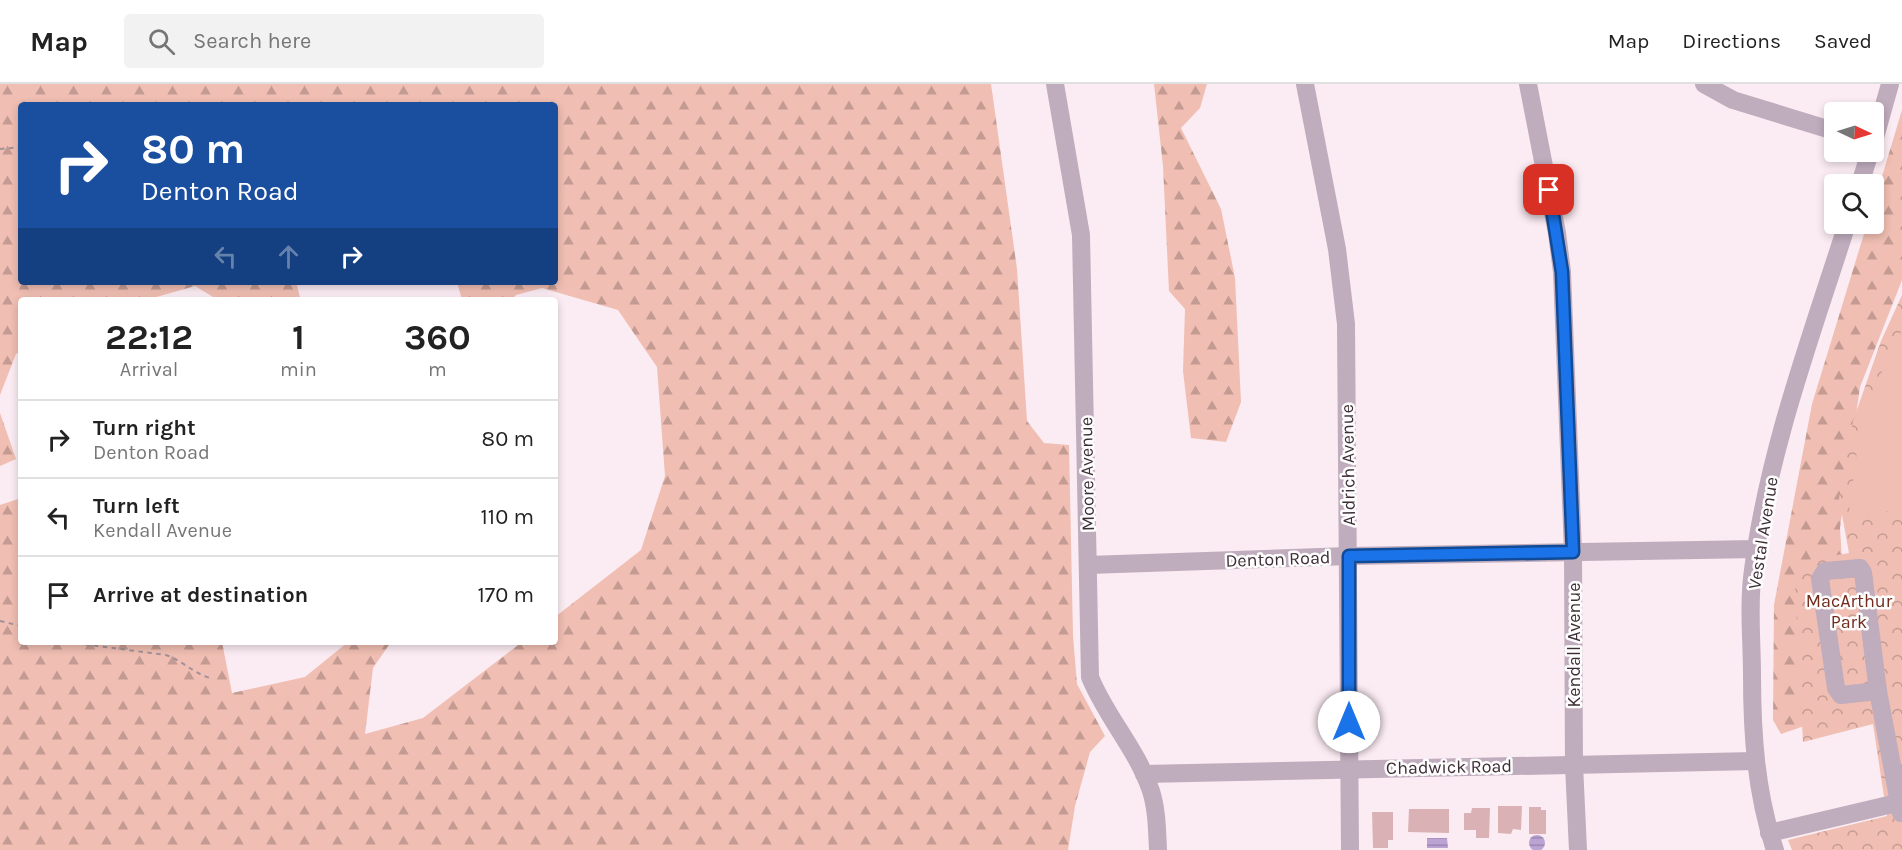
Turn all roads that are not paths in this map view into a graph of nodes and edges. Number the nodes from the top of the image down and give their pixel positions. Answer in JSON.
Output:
{"nodes":[{"id":1,"x":1055,"y":84,"type":"edge"},
{"id":2,"x":1305,"y":84,"type":"edge"},
{"id":3,"x":1528,"y":84,"type":"edge"},
{"id":4,"x":1704,"y":84,"type":"edge"},
{"id":5,"x":1890,"y":84,"type":"edge"},
{"id":6,"x":1884,"y":105,"type":"edge"},
{"id":7,"x":1824,"y":128,"type":"edge"},
{"id":8,"x":1844,"y":234,"type":"edge"},
{"id":9,"x":1756,"y":549,"type":"junction"},
{"id":10,"x":1573,"y":552,"type":"junction"},
{"id":11,"x":1349,"y":556,"type":"junction"},
{"id":12,"x":1088,"y":565,"type":"junction"},
{"id":13,"x":1878,"y":691,"type":"junction"},
{"id":14,"x":1755,"y":761,"type":"junction"},
{"id":15,"x":1574,"y":765,"type":"junction"},
{"id":16,"x":1349,"y":770,"type":"junction"},
{"id":17,"x":1144,"y":774,"type":"junction"},
{"id":18,"x":1900,"y":809,"type":"edge"},
{"id":19,"x":1772,"y":842,"type":"edge"},
{"id":20,"x":1158,"y":850,"type":"edge"},
{"id":21,"x":1350,"y":850,"type":"edge"},
{"id":22,"x":1578,"y":850,"type":"edge"}],
"edges":[{"from":1,"to":12,"type":"street","name":"Moore Avenue"},
{"from":2,"to":11,"type":"street","name":"Aldrich Avenue"},
{"from":3,"to":10,"type":"street","name":"Kendall Avenue"},
{"from":4,"to":7,"type":"street"},
{"from":5,"to":6,"type":"street"},
{"from":8,"to":9,"type":"street","name":"Vestal Avenue"},
{"from":9,"to":10,"type":"street","name":"Denton Road"},
{"from":9,"to":14,"type":"street","name":"Vestal Avenue"},
{"from":10,"to":11,"type":"street","name":"Denton Road"},
{"from":10,"to":15,"type":"street","name":"Kendall Avenue"},
{"from":11,"to":12,"type":"street","name":"Denton Road"},
{"from":11,"to":16,"type":"street","name":"Aldrich Avenue"},
{"from":12,"to":17,"type":"street","name":"Moore Avenue"},
{"from":13,"to":13,"type":"street"},
{"from":13,"to":18,"type":"street"},
{"from":14,"to":15,"type":"street","name":"Chadwick Road"},
{"from":14,"to":19,"type":"street","name":"Vestal Avenue"},
{"from":15,"to":16,"type":"street","name":"Chadwick Road"},
{"from":15,"to":22,"type":"street","name":"Kendall Avenue"},
{"from":16,"to":17,"type":"street","name":"Chadwick Road"},
{"from":16,"to":21,"type":"street","name":"Aldrich Avenue"},
{"from":17,"to":20,"type":"street","name":"Moore Avenue"},
{"from":18,"to":19,"type":"street"}]}
